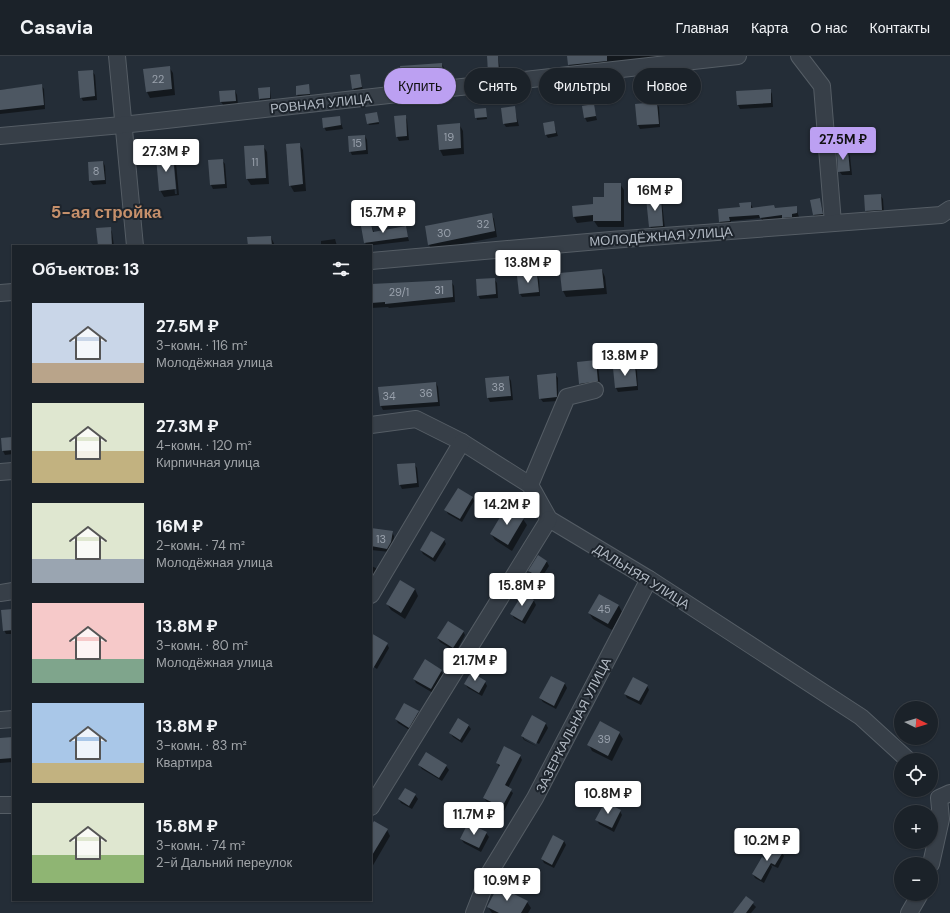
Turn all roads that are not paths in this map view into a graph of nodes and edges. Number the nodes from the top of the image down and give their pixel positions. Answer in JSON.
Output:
{"nodes":[{"id":1,"x":117,"y":56,"type":"edge"},
{"id":2,"x":738,"y":56,"type":"edge"},
{"id":3,"x":799,"y":56,"type":"edge"},
{"id":4,"x":122,"y":125,"type":"junction"},
{"id":5,"x":0,"y":136,"type":"edge"},
{"id":6,"x":950,"y":209,"type":"edge"},
{"id":7,"x":833,"y":223,"type":"junction"},
{"id":8,"x":135,"y":245,"type":"edge"},
{"id":9,"x":372,"y":261,"type":"edge"},
{"id":10,"x":12,"y":292,"type":"edge"},
{"id":11,"x":0,"y":293,"type":"edge"},
{"id":12,"x":595,"y":390,"type":"dead end"},
{"id":13,"x":372,"y":425,"type":"edge"},
{"id":14,"x":462,"y":442,"type":"junction"},
{"id":15,"x":12,"y":471,"type":"edge"},
{"id":16,"x":0,"y":472,"type":"edge"},
{"id":17,"x":530,"y":485,"type":"junction"},
{"id":18,"x":549,"y":519,"type":"junction"},
{"id":19,"x":649,"y":579,"type":"junction"},
{"id":20,"x":12,"y":591,"type":"edge"},
{"id":21,"x":0,"y":593,"type":"edge"},
{"id":22,"x":372,"y":593,"type":"edge"},
{"id":23,"x":12,"y":719,"type":"edge"},
{"id":24,"x":0,"y":720,"type":"edge"},
{"id":25,"x":900,"y":753,"type":"edge"},
{"id":26,"x":940,"y":793,"type":"edge"},
{"id":27,"x":0,"y":805,"type":"edge"},
{"id":28,"x":12,"y":805,"type":"edge"},
{"id":29,"x":372,"y":805,"type":"edge"},
{"id":30,"x":933,"y":857,"type":"edge"},
{"id":31,"x":916,"y":901,"type":"edge"},
{"id":32,"x":474,"y":913,"type":"edge"},
{"id":33,"x":909,"y":913,"type":"edge"}],
"edges":[{"from":1,"to":4,"type":"street"},
{"from":2,"to":4,"type":"street","name":"РОВНАЯ УЛИЦА"},
{"from":3,"to":7,"type":"street"},
{"from":4,"to":5,"type":"street","name":"РОВНАЯ УЛИЦА"},
{"from":4,"to":8,"type":"street"},
{"from":6,"to":7,"type":"street","name":"МОЛОДЁЖНАЯ УЛИЦА"},
{"from":7,"to":9,"type":"street","name":"МОЛОДЁЖНАЯ УЛИЦА"},
{"from":10,"to":11,"type":"street"},
{"from":12,"to":17,"type":"street"},
{"from":13,"to":14,"type":"street","name":"ДАЛЬНЯЯ УЛИЦА"},
{"from":14,"to":17,"type":"street","name":"ДАЛЬНЯЯ УЛИЦА"},
{"from":14,"to":22,"type":"street"},
{"from":15,"to":16,"type":"street"},
{"from":17,"to":18,"type":"street","name":"ДАЛЬНЯЯ УЛИЦА"},
{"from":18,"to":19,"type":"street","name":"ДАЛЬНЯЯ УЛИЦА"},
{"from":18,"to":29,"type":"street"},
{"from":19,"to":25,"type":"street","name":"ДАЛЬНЯЯ УЛИЦА"},
{"from":19,"to":32,"type":"street","name":"ЗАЗЕРКАЛЬНАЯ УЛИЦА"},
{"from":20,"to":21,"type":"street"},
{"from":23,"to":24,"type":"street"},
{"from":26,"to":30,"type":"street"},
{"from":27,"to":28,"type":"street"},
{"from":31,"to":33,"type":"street"}]}
